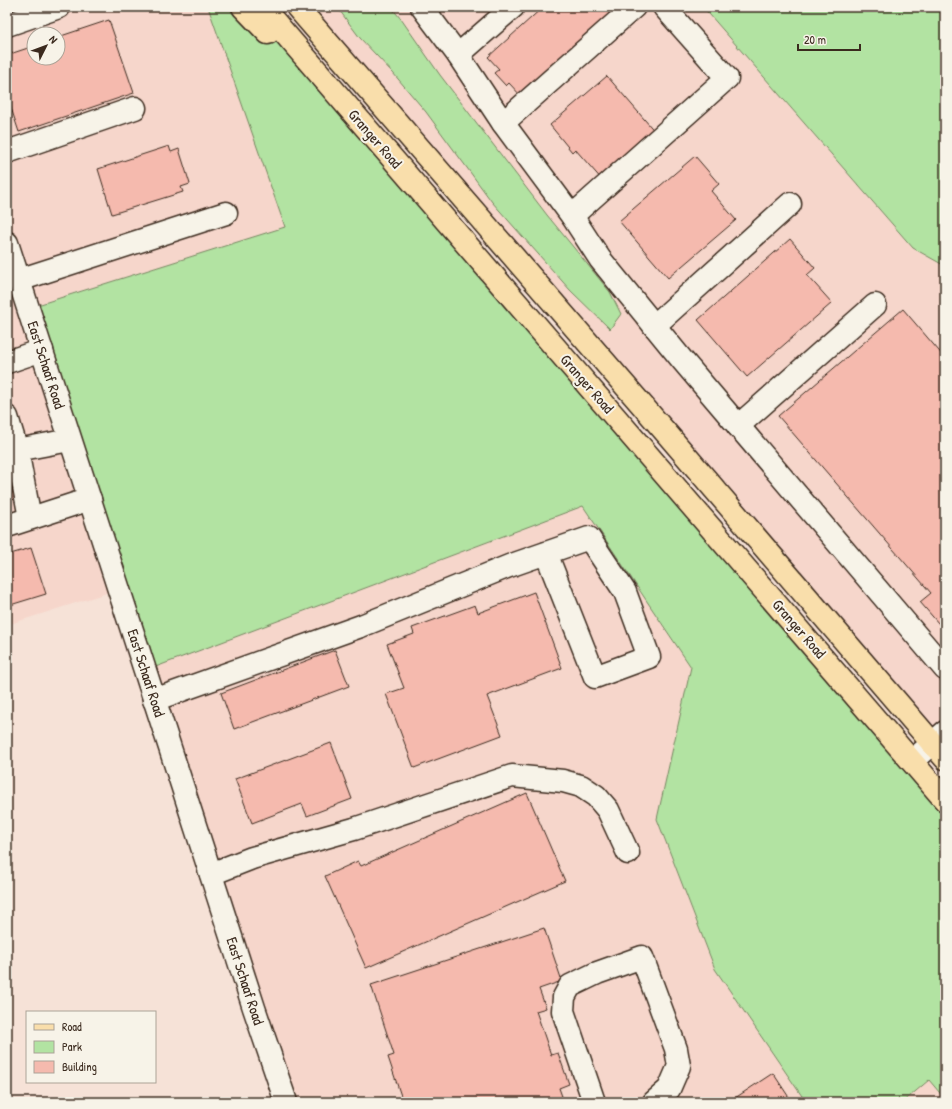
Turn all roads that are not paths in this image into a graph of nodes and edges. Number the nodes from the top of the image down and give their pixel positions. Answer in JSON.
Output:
{"nodes":[{"id":1,"x":59,"y":7,"type":"edge"},
{"id":2,"x":243,"y":7,"type":"edge"},
{"id":3,"x":262,"y":7,"type":"edge"},
{"id":4,"x":297,"y":7,"type":"edge"},
{"id":5,"x":513,"y":7,"type":"edge"},
{"id":6,"x":634,"y":7,"type":"edge"},
{"id":7,"x":664,"y":7,"type":"edge"},
{"id":8,"x":427,"y":14,"type":"edge"},
{"id":9,"x":7,"y":25,"type":"edge"},
{"id":10,"x":458,"y":55,"type":"junction"},
{"id":11,"x":136,"y":108,"type":"dead end"},
{"id":12,"x":502,"y":123,"type":"junction"},
{"id":13,"x":7,"y":152,"type":"edge"},
{"id":14,"x":399,"y":167,"type":"junction"},
{"id":15,"x":790,"y":204,"type":"dead end"},
{"id":16,"x":226,"y":212,"type":"dead end"},
{"id":17,"x":572,"y":216,"type":"junction"},
{"id":18,"x":7,"y":243,"type":"edge"},
{"id":19,"x":19,"y":280,"type":"junction"},
{"id":20,"x":875,"y":305,"type":"dead end"},
{"id":21,"x":654,"y":326,"type":"junction"},
{"id":22,"x":42,"y":350,"type":"junction"},
{"id":23,"x":7,"y":362,"type":"edge"},
{"id":24,"x":7,"y":417,"type":"edge"},
{"id":25,"x":738,"y":426,"type":"junction"},
{"id":26,"x":70,"y":440,"type":"junction"},
{"id":27,"x":17,"y":450,"type":"junction"},
{"id":28,"x":90,"y":499,"type":"junction"},
{"id":29,"x":30,"y":518,"type":"junction"},
{"id":30,"x":7,"y":526,"type":"edge"},
{"id":31,"x":546,"y":553,"type":"junction"},
{"id":32,"x":945,"y":669,"type":"edge"},
{"id":33,"x":154,"y":700,"type":"junction"},
{"id":34,"x":941,"y":744,"type":"edge"},
{"id":35,"x":912,"y":761,"type":"junction"},
{"id":36,"x":945,"y":800,"type":"edge"},
{"id":37,"x":628,"y":853,"type":"dead end"},
{"id":38,"x":210,"y":874,"type":"junction"},
{"id":39,"x":286,"y":1102,"type":"edge"},
{"id":40,"x":594,"y":1102,"type":"edge"},
{"id":41,"x":654,"y":1102,"type":"edge"}],
"edges":[{"from":1,"to":9,"type":"street"},
{"from":2,"to":14,"type":"main road"},
{"from":3,"to":14,"type":"main road","name":"Granger Road"},
{"from":4,"to":34,"type":"main road","name":"Granger Road"},
{"from":5,"to":10,"type":"street"},
{"from":6,"to":12,"type":"street"},
{"from":7,"to":17,"type":"street"},
{"from":8,"to":10,"type":"street"},
{"from":10,"to":12,"type":"street"},
{"from":11,"to":13,"type":"street"},
{"from":12,"to":17,"type":"street"},
{"from":14,"to":35,"type":"main road","name":"Granger Road"},
{"from":15,"to":21,"type":"street"},
{"from":16,"to":19,"type":"street"},
{"from":17,"to":21,"type":"street"},
{"from":18,"to":19,"type":"street","name":"East Schaaf Road"},
{"from":19,"to":22,"type":"street","name":"East Schaaf Road"},
{"from":20,"to":25,"type":"street"},
{"from":21,"to":25,"type":"street"},
{"from":22,"to":23,"type":"street"},
{"from":22,"to":26,"type":"street","name":"East Schaaf Road"},
{"from":24,"to":27,"type":"street"},
{"from":25,"to":32,"type":"street"},
{"from":26,"to":27,"type":"street"},
{"from":26,"to":28,"type":"street","name":"East Schaaf Road"},
{"from":27,"to":29,"type":"street"},
{"from":28,"to":29,"type":"street"},
{"from":28,"to":33,"type":"street","name":"East Schaaf Road"},
{"from":29,"to":30,"type":"street"},
{"from":31,"to":31,"type":"street"},
{"from":31,"to":33,"type":"street"},
{"from":33,"to":38,"type":"street","name":"East Schaaf Road"},
{"from":34,"to":35,"type":"street","name":"Granger Road"},
{"from":35,"to":36,"type":"main road","name":"Granger Road"},
{"from":37,"to":38,"type":"street"},
{"from":38,"to":39,"type":"street","name":"East Schaaf Road"},
{"from":40,"to":41,"type":"street"}]}
